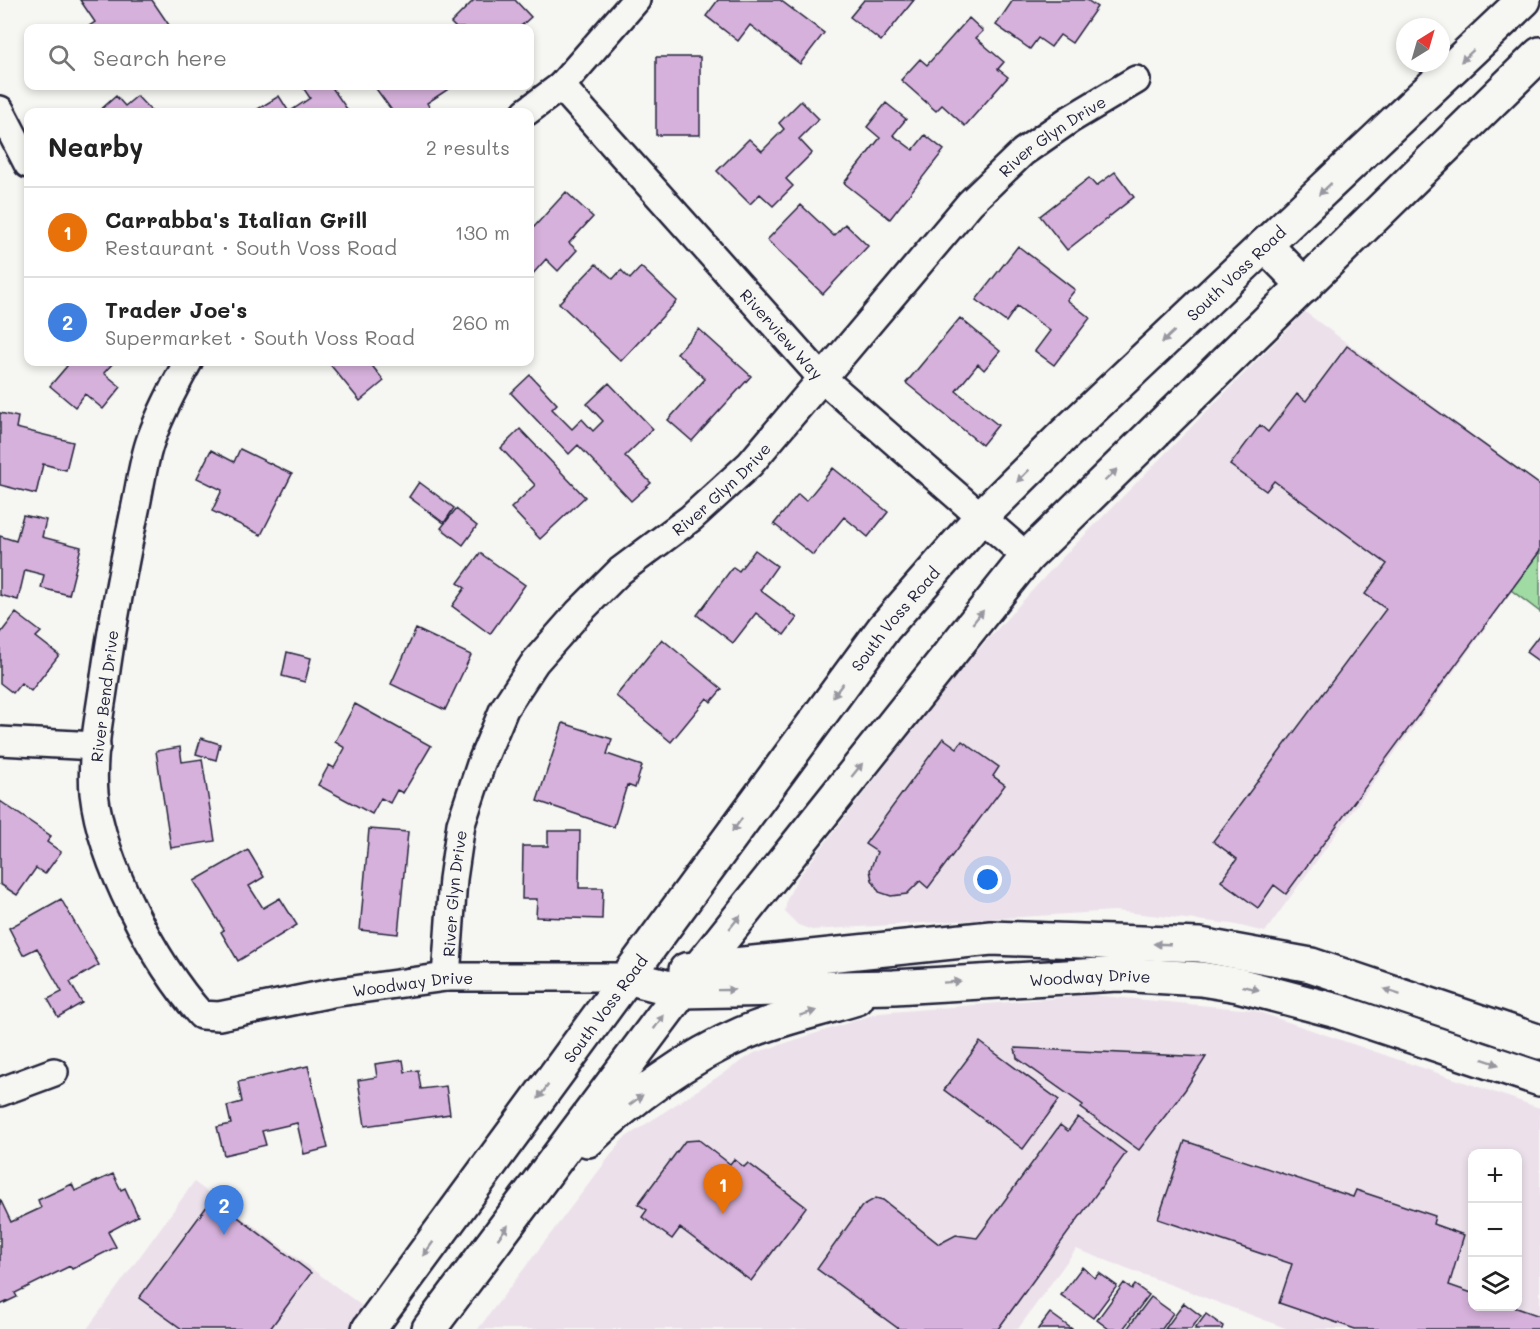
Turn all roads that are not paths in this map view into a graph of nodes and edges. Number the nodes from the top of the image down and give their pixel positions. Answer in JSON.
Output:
{"nodes":[{"id":1,"x":636,"y":0,"type":"edge"},
{"id":2,"x":1524,"y":0,"type":"edge"},
{"id":3,"x":1540,"y":54,"type":"edge"},
{"id":4,"x":1136,"y":80,"type":"dead end"},
{"id":5,"x":561,"y":86,"type":"junction"},
{"id":6,"x":531,"y":108,"type":"edge"},
{"id":7,"x":0,"y":110,"type":"edge"},
{"id":8,"x":24,"y":156,"type":"edge"},
{"id":9,"x":1265,"y":245,"type":"junction"},
{"id":10,"x":1305,"y":286,"type":"junction"},
{"id":11,"x":186,"y":366,"type":"edge"},
{"id":12,"x":822,"y":378,"type":"junction"},
{"id":13,"x":982,"y":516,"type":"junction"},
{"id":14,"x":1027,"y":556,"type":"junction"},
{"id":15,"x":0,"y":741,"type":"edge"},
{"id":16,"x":96,"y":746,"type":"junction"},
{"id":17,"x":1200,"y":945,"type":"junction"},
{"id":18,"x":446,"y":977,"type":"junction"},
{"id":19,"x":627,"y":977,"type":"junction"},
{"id":20,"x":1201,"y":979,"type":"junction"},
{"id":21,"x":690,"y":980,"type":"junction"},
{"id":22,"x":894,"y":987,"type":"junction"},
{"id":23,"x":1448,"y":1011,"type":"junction"},
{"id":24,"x":201,"y":1015,"type":"joint"},
{"id":25,"x":1540,"y":1042,"type":"edge"},
{"id":26,"x":1442,"y":1046,"type":"junction"},
{"id":27,"x":54,"y":1072,"type":"dead end"},
{"id":28,"x":1540,"y":1079,"type":"edge"},
{"id":29,"x":0,"y":1092,"type":"edge"},
{"id":30,"x":530,"y":1196,"type":"junction"},
{"id":31,"x":375,"y":1327,"type":"edge"},
{"id":32,"x":429,"y":1329,"type":"edge"}],
"edges":[{"from":1,"to":5,"type":"street"},
{"from":2,"to":9,"type":"main road","name":"South Voss Road","one_way":true},
{"from":3,"to":10,"type":"main road"},
{"from":4,"to":12,"type":"street","name":"River Glyn Drive"},
{"from":5,"to":6,"type":"street"},
{"from":5,"to":12,"type":"street","name":"Riverview Way"},
{"from":7,"to":8,"type":"street"},
{"from":9,"to":10,"type":"main road"},
{"from":9,"to":13,"type":"main road","name":"South Voss Road","one_way":true},
{"from":14,"to":10,"type":"main road","one_way":true},
{"from":11,"to":16,"type":"street","name":"River Bend Drive"},
{"from":12,"to":13,"type":"street","name":"Riverview Way"},
{"from":12,"to":18,"type":"street","name":"River Glyn Drive"},
{"from":13,"to":14,"type":"street","name":"Riverview Way"},
{"from":13,"to":19,"type":"main road","name":"South Voss Road","one_way":true},
{"from":21,"to":14,"type":"main road","one_way":true},
{"from":15,"to":16,"type":"street"},
{"from":16,"to":24,"type":"street","name":"River Bend Drive"},
{"from":17,"to":20,"type":"main road"},
{"from":17,"to":21,"type":"main road","name":"Woodway Drive","one_way":true},
{"from":23,"to":17,"type":"main road","name":"Woodway Drive","one_way":true},
{"from":18,"to":19,"type":"street","name":"Woodway Drive"},
{"from":18,"to":24,"type":"street","name":"Woodway Drive"},
{"from":19,"to":21,"type":"main road","name":"Woodway Drive"},
{"from":19,"to":31,"type":"main road","name":"South Voss Road","one_way":true},
{"from":22,"to":20,"type":"main road","name":"Woodway Drive","one_way":true},
{"from":20,"to":26,"type":"main road","name":"Woodway Drive","one_way":true},
{"from":21,"to":22,"type":"main road","name":"Woodway Drive","one_way":true},
{"from":30,"to":21,"type":"main road","one_way":true},
{"from":30,"to":22,"type":"main road","one_way":true},
{"from":23,"to":25,"type":"main road","name":"Woodway Drive"},
{"from":23,"to":26,"type":"main road"},
{"from":26,"to":28,"type":"main road","name":"Woodway Drive","one_way":true},
{"from":27,"to":29,"type":"street"},
{"from":32,"to":30,"type":"main road","one_way":true}]}
